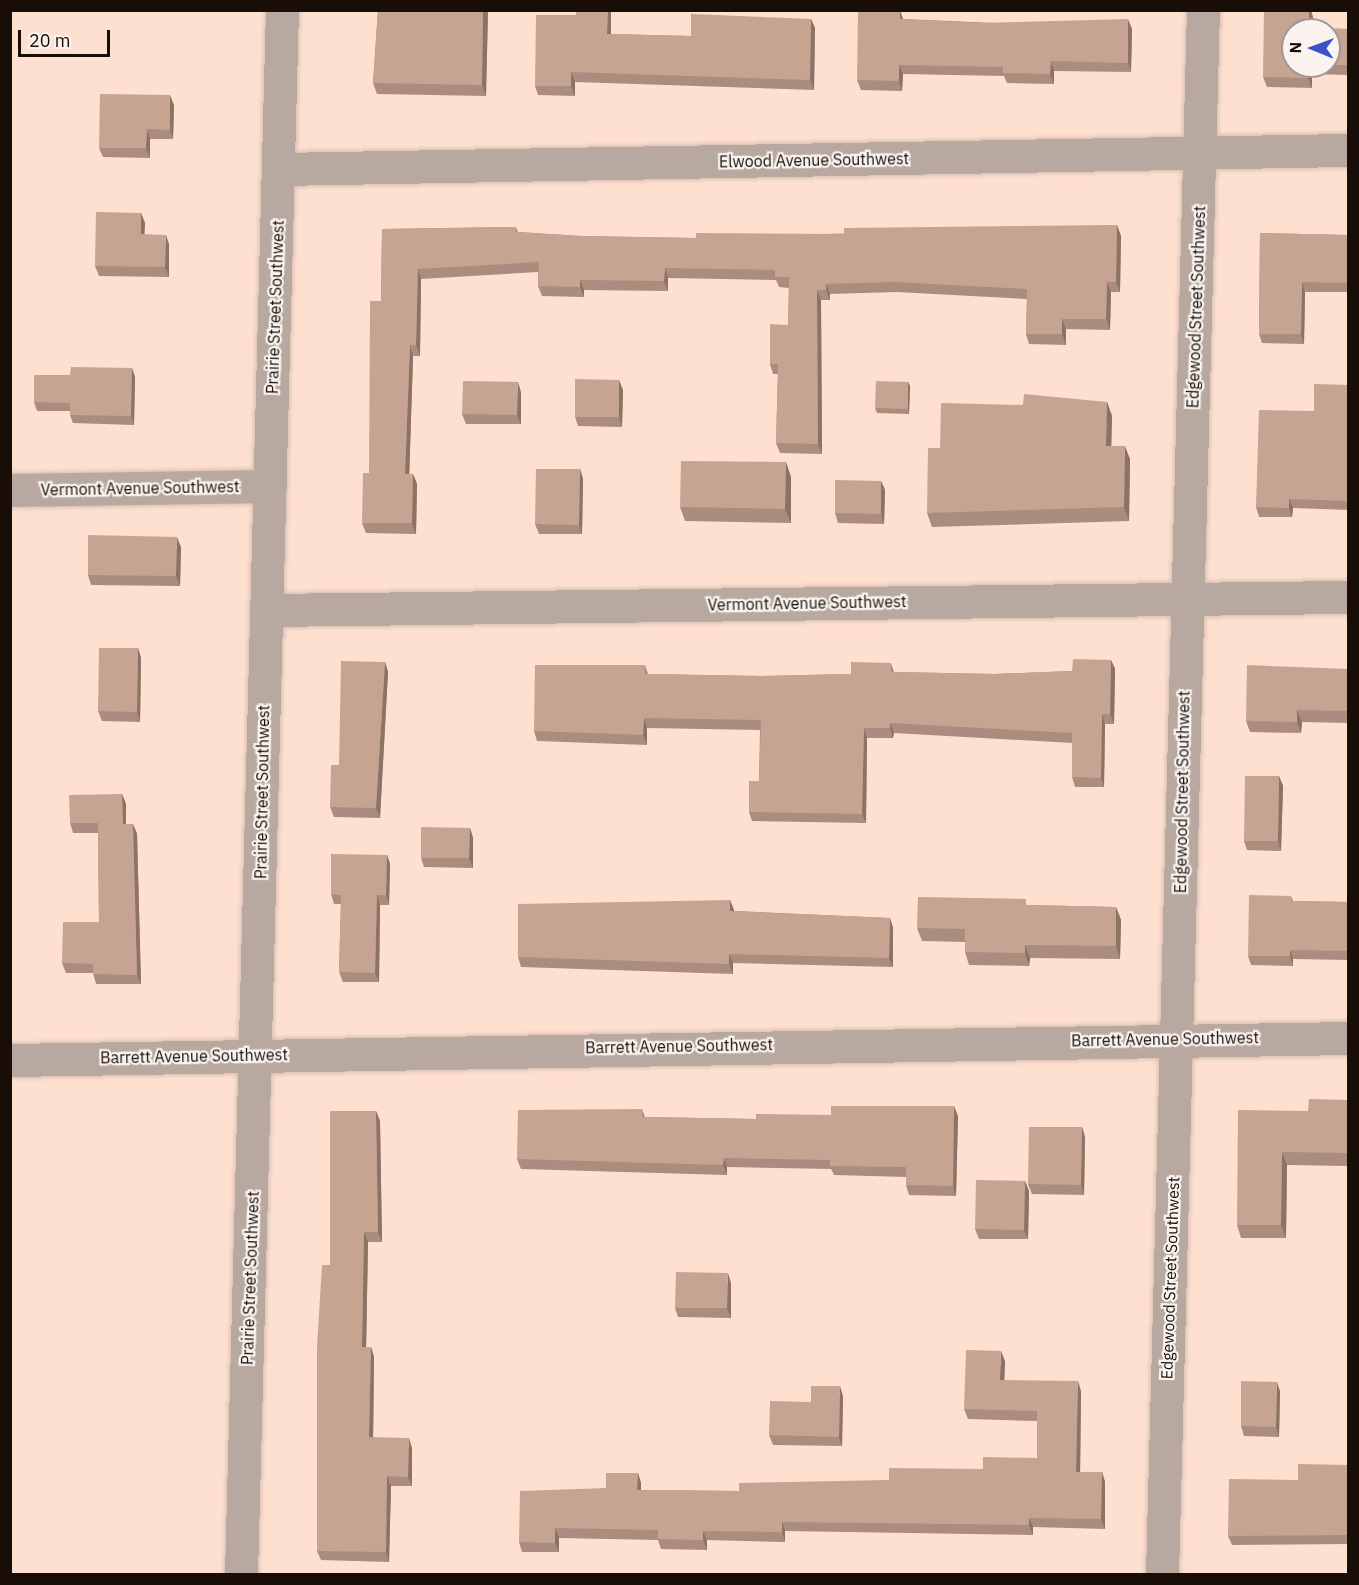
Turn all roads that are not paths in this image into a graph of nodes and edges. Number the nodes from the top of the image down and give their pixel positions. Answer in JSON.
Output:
{"nodes":[{"id":1,"x":282,"y":10,"type":"edge"},
{"id":2,"x":1203,"y":10,"type":"edge"},
{"id":3,"x":1348,"y":150,"type":"edge"},
{"id":4,"x":1201,"y":153,"type":"junction"},
{"id":5,"x":279,"y":169,"type":"junction"},
{"id":6,"x":270,"y":486,"type":"junction"},
{"id":7,"x":10,"y":490,"type":"edge"},
{"id":8,"x":1348,"y":597,"type":"edge"},
{"id":9,"x":1186,"y":598,"type":"junction"},
{"id":10,"x":266,"y":610,"type":"junction"},
{"id":11,"x":1176,"y":1037,"type":"junction"},
{"id":12,"x":1348,"y":1038,"type":"edge"},
{"id":13,"x":256,"y":1054,"type":"junction"},
{"id":14,"x":10,"y":1060,"type":"edge"},
{"id":15,"x":241,"y":1575,"type":"edge"},
{"id":16,"x":1162,"y":1575,"type":"edge"}],
"edges":[{"from":1,"to":5,"type":"street","name":"Prairie Street Southwest"},
{"from":2,"to":4,"type":"street","name":"Edgewood Street Southwest"},
{"from":3,"to":4,"type":"street","name":"Elwood Avenue Southwest"},
{"from":4,"to":5,"type":"street","name":"Elwood Avenue Southwest"},
{"from":4,"to":9,"type":"street","name":"Edgewood Street Southwest"},
{"from":5,"to":6,"type":"street","name":"Prairie Street Southwest"},
{"from":6,"to":7,"type":"street","name":"Vermont Avenue Southwest"},
{"from":6,"to":10,"type":"street","name":"Prairie Street Southwest"},
{"from":8,"to":9,"type":"street","name":"Vermont Avenue Southwest"},
{"from":9,"to":10,"type":"street","name":"Vermont Avenue Southwest"},
{"from":9,"to":11,"type":"street","name":"Edgewood Street Southwest"},
{"from":10,"to":13,"type":"street","name":"Prairie Street Southwest"},
{"from":11,"to":12,"type":"street","name":"Barrett Avenue Southwest"},
{"from":11,"to":13,"type":"street","name":"Barrett Avenue Southwest"},
{"from":11,"to":16,"type":"street","name":"Edgewood Street Southwest"},
{"from":13,"to":14,"type":"street","name":"Barrett Avenue Southwest"},
{"from":13,"to":15,"type":"street","name":"Prairie Street Southwest"}]}
